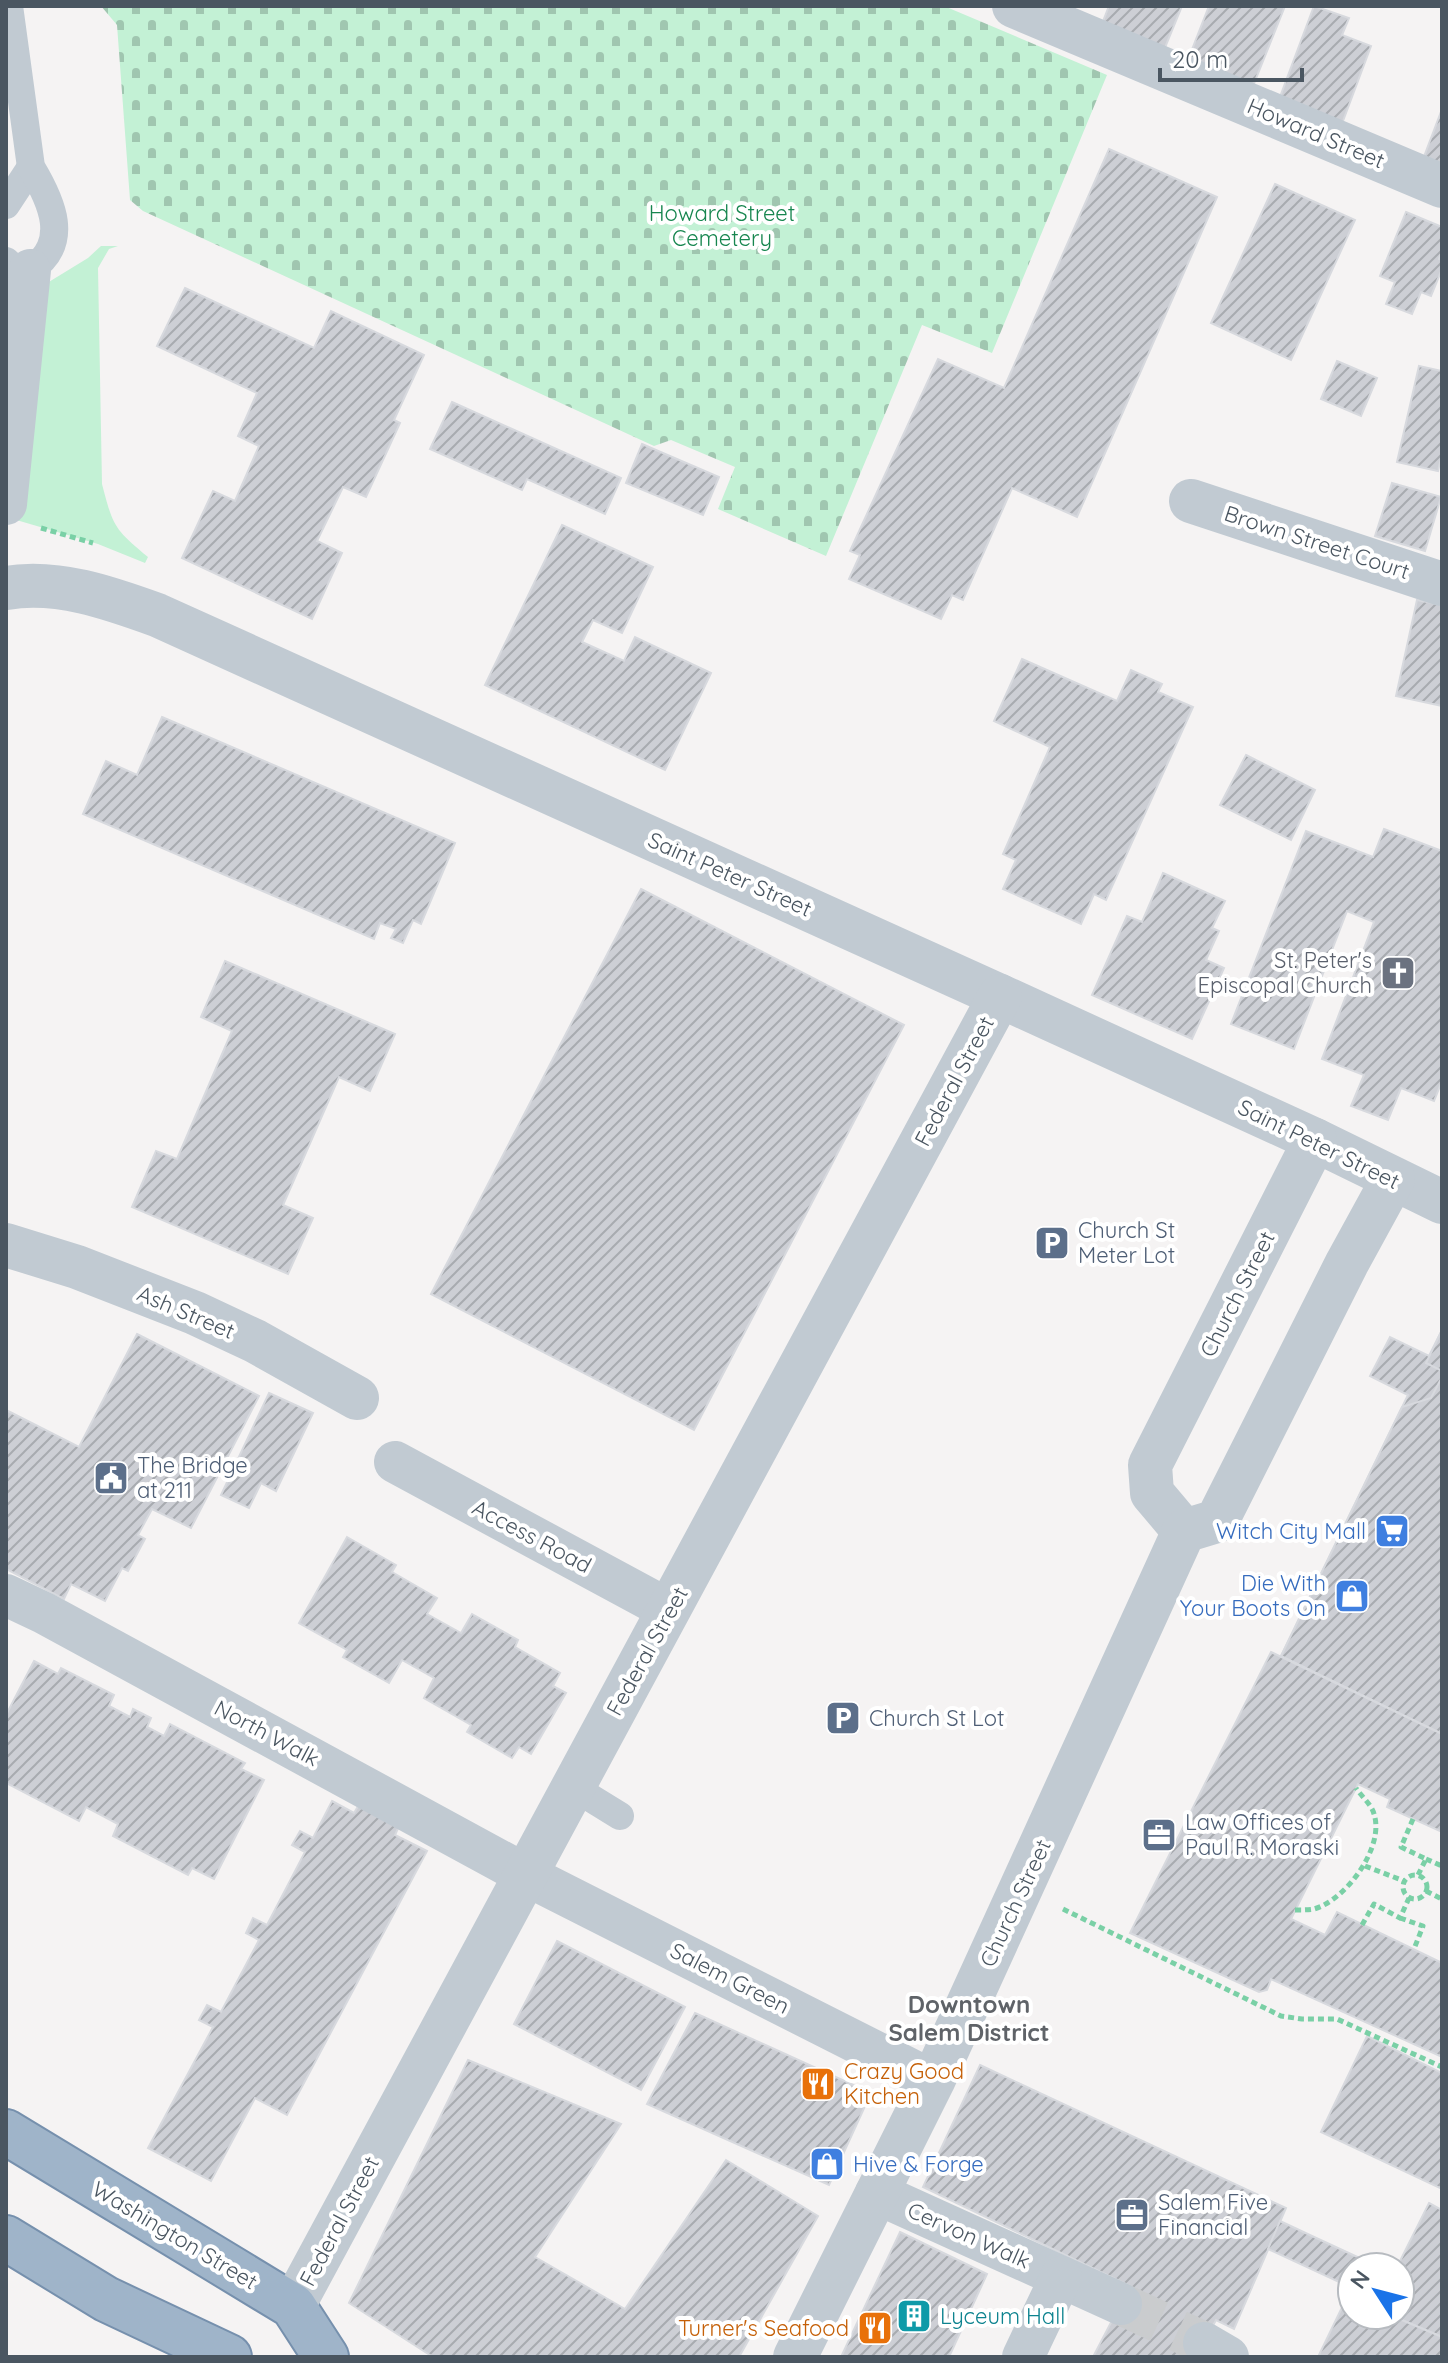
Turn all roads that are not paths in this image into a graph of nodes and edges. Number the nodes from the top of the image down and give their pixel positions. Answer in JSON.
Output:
{"nodes":[{"id":1,"x":9,"y":6,"type":"edge"},
{"id":2,"x":1014,"y":6,"type":"edge"},
{"id":3,"x":31,"y":167,"type":"junction"},
{"id":4,"x":1442,"y":186,"type":"edge"},
{"id":5,"x":6,"y":205,"type":"edge"},
{"id":6,"x":18,"y":266,"type":"edge"},
{"id":7,"x":1191,"y":501,"type":"dead end"},
{"id":8,"x":6,"y":504,"type":"edge"},
{"id":9,"x":1442,"y":584,"type":"edge"},
{"id":10,"x":6,"y":588,"type":"edge"},
{"id":11,"x":1000,"y":996,"type":"junction"},
{"id":12,"x":1315,"y":1140,"type":"junction"},
{"id":13,"x":1393,"y":1179,"type":"junction"},
{"id":14,"x":1442,"y":1202,"type":"edge"},
{"id":15,"x":6,"y":1245,"type":"edge"},
{"id":16,"x":357,"y":1398,"type":"dead end"},
{"id":17,"x":395,"y":1462,"type":"dead end"},
{"id":18,"x":1184,"y":1531,"type":"junction"},
{"id":19,"x":6,"y":1595,"type":"edge"},
{"id":20,"x":669,"y":1610,"type":"junction"},
{"id":21,"x":573,"y":1787,"type":"junction"},
{"id":22,"x":620,"y":1816,"type":"dead end"},
{"id":23,"x":526,"y":1875,"type":"junction"},
{"id":24,"x":933,"y":2081,"type":"junction"},
{"id":25,"x":6,"y":2132,"type":"edge"},
{"id":26,"x":876,"y":2193,"type":"junction"},
{"id":27,"x":6,"y":2238,"type":"edge"},
{"id":28,"x":6,"y":2265,"type":"edge"},
{"id":29,"x":1061,"y":2277,"type":"junction"},
{"id":30,"x":106,"y":2299,"type":"junction"},
{"id":31,"x":1121,"y":2304,"type":"tunnel mouth"},
{"id":32,"x":293,"y":2306,"type":"junction"},
{"id":33,"x":229,"y":2357,"type":"edge"},
{"id":34,"x":326,"y":2357,"type":"edge"},
{"id":35,"x":795,"y":2357,"type":"edge"},
{"id":36,"x":1023,"y":2357,"type":"edge"}],
"edges":[{"from":1,"to":3,"type":"lane"},
{"from":2,"to":4,"type":"street","name":"Howard Street"},
{"from":3,"to":5,"type":"lane"},
{"from":3,"to":6,"type":"lane"},
{"from":6,"to":8,"type":"street"},
{"from":7,"to":9,"type":"street","name":"Brown Street Court"},
{"from":10,"to":11,"type":"street","name":"Saint Peter Street"},
{"from":11,"to":12,"type":"street","name":"Saint Peter Street"},
{"from":11,"to":20,"type":"street","name":"Federal Street"},
{"from":12,"to":13,"type":"street","name":"Saint Peter Street"},
{"from":12,"to":18,"type":"street","name":"Church Street"},
{"from":13,"to":14,"type":"street","name":"Saint Peter Street"},
{"from":13,"to":18,"type":"street"},
{"from":15,"to":16,"type":"street","name":"Ash Street"},
{"from":17,"to":20,"type":"street","name":"Access Road"},
{"from":18,"to":24,"type":"street","name":"Church Street"},
{"from":19,"to":23,"type":"street","name":"North Walk"},
{"from":20,"to":21,"type":"street","name":"Federal Street"},
{"from":21,"to":22,"type":"lane"},
{"from":21,"to":23,"type":"street","name":"Federal Street"},
{"from":23,"to":24,"type":"street","name":"Salem Green"},
{"from":23,"to":32,"type":"street","name":"Federal Street"},
{"from":24,"to":26,"type":"street","name":"Church Street"},
{"from":25,"to":32,"type":"highway","name":"Washington Street"},
{"from":26,"to":29,"type":"street","name":"Cervon Walk"},
{"from":26,"to":35,"type":"street","name":"Church Street"},
{"from":27,"to":30,"type":"highway"},
{"from":28,"to":30,"type":"highway"},
{"from":29,"to":31,"type":"street","name":"Cervon Walk"},
{"from":29,"to":36,"type":"street"},
{"from":30,"to":33,"type":"highway"},
{"from":32,"to":34,"type":"highway","name":"Washington Street"}]}
